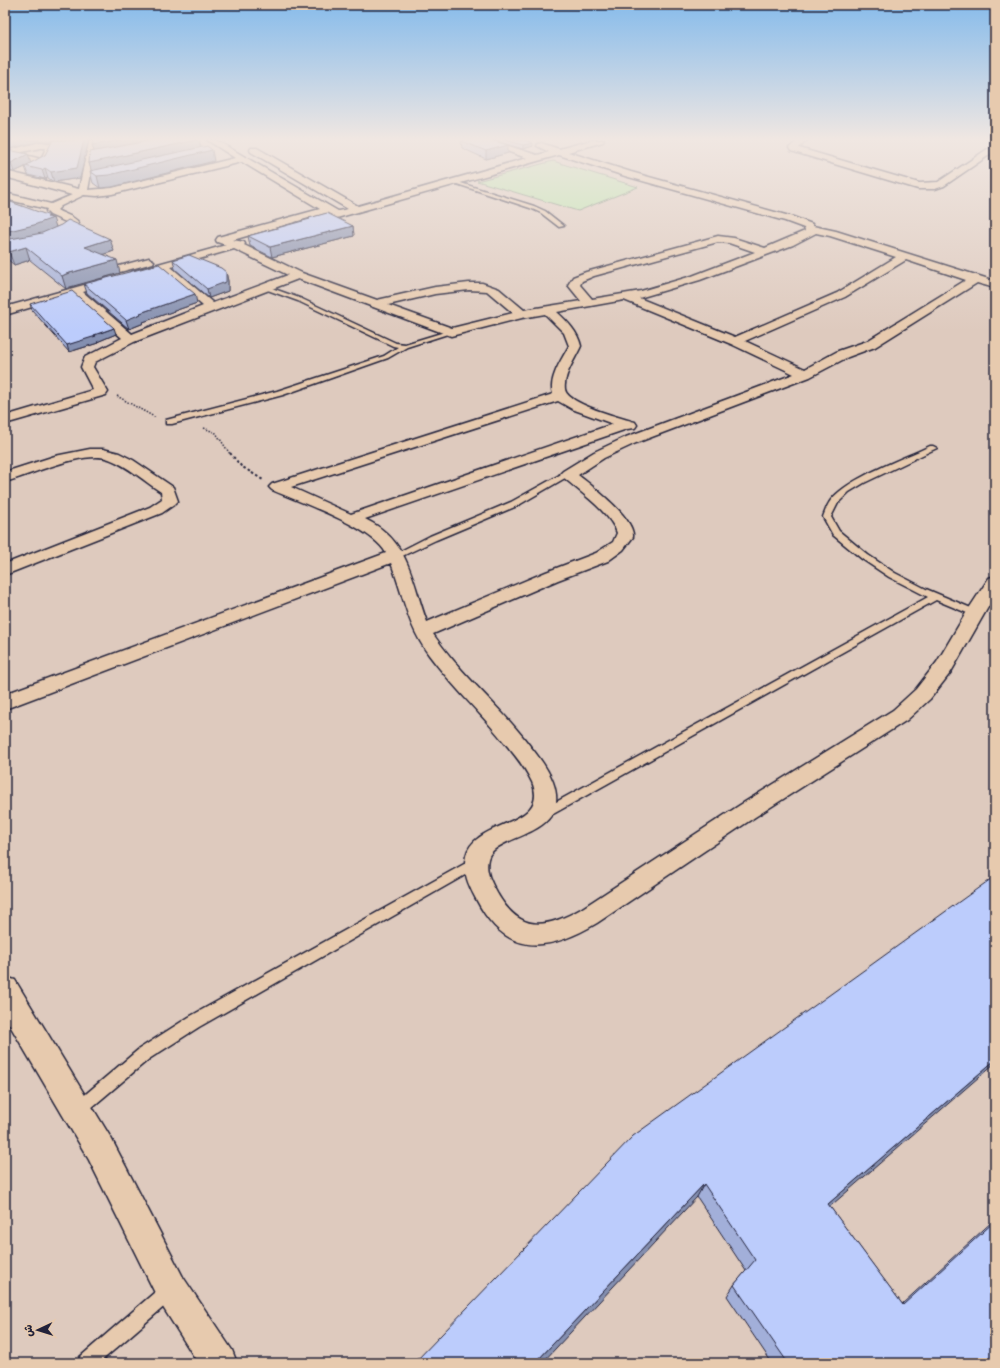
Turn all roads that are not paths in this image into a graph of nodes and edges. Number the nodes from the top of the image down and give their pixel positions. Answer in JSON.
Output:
{"nodes":[{"id":1,"x":38,"y":204,"type":"edge"},
{"id":2,"x":59,"y":204,"type":"edge"},
{"id":3,"x":319,"y":204,"type":"edge"},
{"id":4,"x":348,"y":204,"type":"edge"},
{"id":5,"x":359,"y":204,"type":"edge"},
{"id":6,"x":361,"y":204,"type":"edge"},
{"id":7,"x":522,"y":204,"type":"edge"},
{"id":8,"x":735,"y":204,"type":"edge"},
{"id":9,"x":352,"y":206,"type":"junction"},
{"id":10,"x":52,"y":207,"type":"junction"},
{"id":11,"x":333,"y":212,"type":"junction"},
{"id":12,"x":561,"y":226,"type":"dead end"},
{"id":13,"x":810,"y":229,"type":"junction"},
{"id":14,"x":222,"y":239,"type":"junction"},
{"id":15,"x":236,"y":246,"type":"junction"},
{"id":16,"x":5,"y":250,"type":"edge"},
{"id":17,"x":765,"y":252,"type":"junction"},
{"id":18,"x":905,"y":256,"type":"junction"},
{"id":19,"x":162,"y":266,"type":"junction"},
{"id":20,"x":298,"y":275,"type":"junction"},
{"id":21,"x":975,"y":279,"type":"junction"},
{"id":22,"x":995,"y":285,"type":"edge"},
{"id":23,"x":264,"y":287,"type":"junction"},
{"id":24,"x":74,"y":290,"type":"junction"},
{"id":25,"x":626,"y":297,"type":"junction"},
{"id":26,"x":5,"y":302,"type":"edge"},
{"id":27,"x":589,"y":303,"type":"junction"},
{"id":28,"x":376,"y":304,"type":"junction"},
{"id":29,"x":211,"y":307,"type":"junction"},
{"id":30,"x":547,"y":310,"type":"junction"},
{"id":31,"x":5,"y":311,"type":"edge"},
{"id":32,"x":522,"y":314,"type":"junction"},
{"id":33,"x":451,"y":332,"type":"junction"},
{"id":34,"x":130,"y":339,"type":"junction"},
{"id":35,"x":735,"y":341,"type":"junction"},
{"id":36,"x":405,"y":346,"type":"junction"},
{"id":37,"x":805,"y":374,"type":"junction"},
{"id":38,"x":560,"y":396,"type":"junction"},
{"id":39,"x":5,"y":420,"type":"edge"},
{"id":40,"x":169,"y":422,"type":"road end"},
{"id":41,"x":627,"y":424,"type":"junction"},
{"id":42,"x":650,"y":432,"type":"junction"},
{"id":43,"x":933,"y":448,"type":"dead end"},
{"id":44,"x":568,"y":474,"type":"junction"},
{"id":45,"x":5,"y":477,"type":"edge"},
{"id":46,"x":351,"y":519,"type":"junction"},
{"id":47,"x":394,"y":556,"type":"junction"},
{"id":48,"x":5,"y":570,"type":"edge"},
{"id":49,"x":995,"y":582,"type":"edge"},
{"id":50,"x":936,"y":596,"type":"junction"},
{"id":51,"x":975,"y":613,"type":"junction"},
{"id":52,"x":423,"y":631,"type":"junction"},
{"id":53,"x":5,"y":702,"type":"edge"},
{"id":54,"x":540,"y":816,"type":"junction"},
{"id":55,"x":475,"y":863,"type":"junction"},
{"id":56,"x":5,"y":990,"type":"edge"},
{"id":57,"x":78,"y":1110,"type":"junction"},
{"id":58,"x":171,"y":1289,"type":"junction"},
{"id":59,"x":86,"y":1363,"type":"edge"},
{"id":60,"x":219,"y":1363,"type":"edge"}],
"edges":[{"from":1,"to":10,"type":"street"},
{"from":2,"to":10,"type":"street"},
{"from":3,"to":11,"type":"street"},
{"from":4,"to":9,"type":"street"},
{"from":5,"to":9,"type":"street"},
{"from":6,"to":9,"type":"street"},
{"from":7,"to":12,"type":"lane"},
{"from":8,"to":13,"type":"street"},
{"from":9,"to":11,"type":"street"},
{"from":10,"to":16,"type":"street"},
{"from":11,"to":14,"type":"street"},
{"from":11,"to":15,"type":"street"},
{"from":13,"to":17,"type":"street"},
{"from":13,"to":18,"type":"street"},
{"from":14,"to":15,"type":"street"},
{"from":14,"to":26,"type":"street"},
{"from":15,"to":19,"type":"street"},
{"from":15,"to":20,"type":"street"},
{"from":17,"to":25,"type":"street"},
{"from":17,"to":27,"type":"street"},
{"from":18,"to":21,"type":"street"},
{"from":18,"to":35,"type":"street"},
{"from":19,"to":24,"type":"street"},
{"from":19,"to":29,"type":"street"},
{"from":20,"to":23,"type":"street"},
{"from":20,"to":28,"type":"street"},
{"from":21,"to":22,"type":"street"},
{"from":21,"to":37,"type":"street"},
{"from":23,"to":29,"type":"street"},
{"from":23,"to":36,"type":"lane"},
{"from":24,"to":31,"type":"street"},
{"from":24,"to":34,"type":"street"},
{"from":25,"to":27,"type":"street"},
{"from":25,"to":35,"type":"street"},
{"from":27,"to":30,"type":"street"},
{"from":28,"to":32,"type":"street"},
{"from":28,"to":33,"type":"street"},
{"from":29,"to":34,"type":"street"},
{"from":30,"to":32,"type":"street"},
{"from":30,"to":38,"type":"street"},
{"from":32,"to":33,"type":"street"},
{"from":33,"to":36,"type":"lane"},
{"from":34,"to":39,"type":"street"},
{"from":35,"to":37,"type":"street"},
{"from":36,"to":40,"type":"lane"},
{"from":37,"to":42,"type":"street"},
{"from":38,"to":41,"type":"street"},
{"from":38,"to":46,"type":"street"},
{"from":41,"to":42,"type":"street"},
{"from":41,"to":46,"type":"street"},
{"from":42,"to":44,"type":"street"},
{"from":43,"to":50,"type":"lane"},
{"from":44,"to":47,"type":"lane"},
{"from":44,"to":52,"type":"street"},
{"from":45,"to":48,"type":"street"},
{"from":46,"to":47,"type":"street"},
{"from":47,"to":52,"type":"street"},
{"from":47,"to":53,"type":"street"},
{"from":49,"to":51,"type":"street"},
{"from":50,"to":51,"type":"lane"},
{"from":50,"to":54,"type":"lane"},
{"from":51,"to":55,"type":"street"},
{"from":52,"to":54,"type":"street"},
{"from":54,"to":55,"type":"street"},
{"from":55,"to":57,"type":"lane"},
{"from":56,"to":57,"type":"street"},
{"from":57,"to":58,"type":"street"},
{"from":58,"to":59,"type":"lane"},
{"from":58,"to":60,"type":"street"}]}
